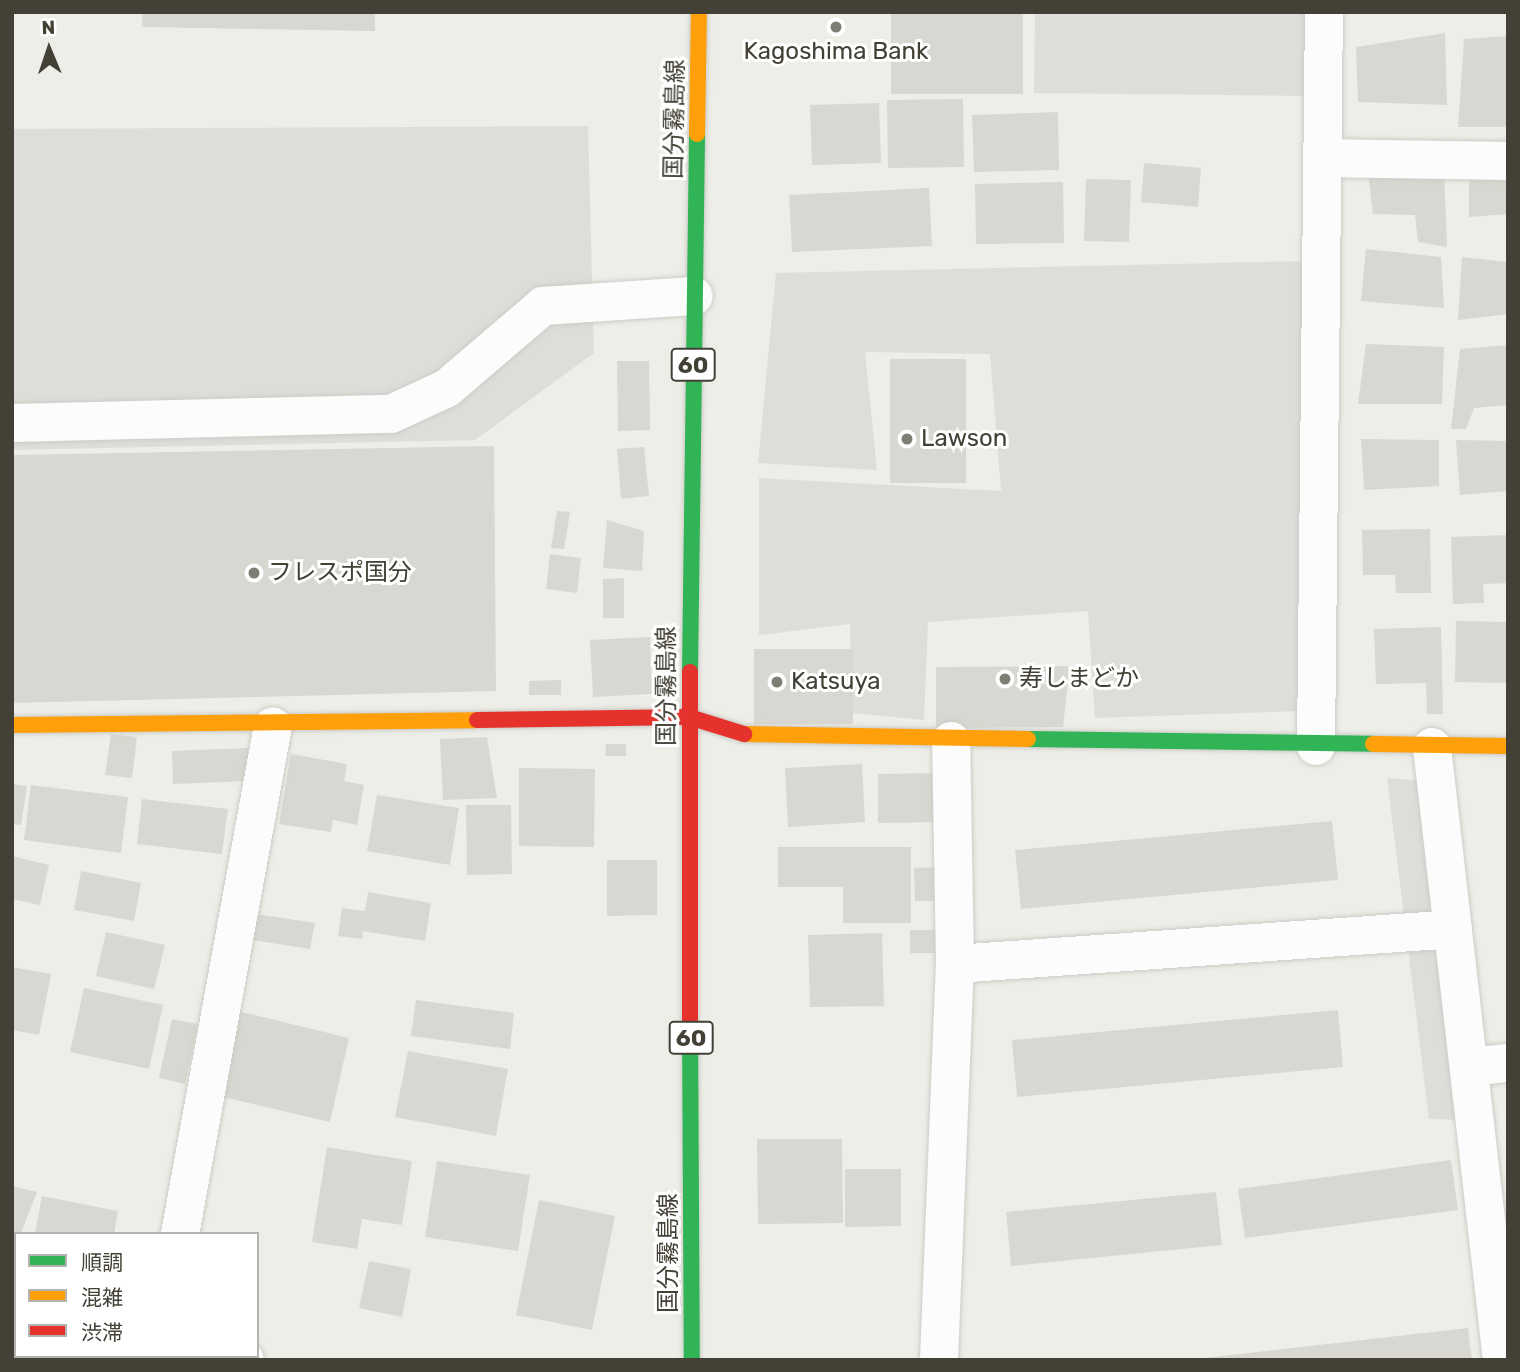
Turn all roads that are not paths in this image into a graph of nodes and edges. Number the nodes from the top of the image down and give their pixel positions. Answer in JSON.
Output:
{"nodes":[{"id":1,"x":699,"y":12,"type":"edge"},
{"id":2,"x":1324,"y":12,"type":"edge"},
{"id":3,"x":1323,"y":158,"type":"junction"},
{"id":4,"x":1508,"y":161,"type":"edge"},
{"id":5,"x":694,"y":296,"type":"junction"},
{"id":6,"x":12,"y":423,"type":"edge"},
{"id":7,"x":689,"y":717,"type":"junction"},
{"id":8,"x":12,"y":725,"type":"edge"},
{"id":9,"x":273,"y":726,"type":"junction"},
{"id":10,"x":951,"y":741,"type":"junction"},
{"id":11,"x":1316,"y":746,"type":"junction"},
{"id":12,"x":1508,"y":746,"type":"edge"},
{"id":13,"x":1432,"y":747,"type":"junction"},
{"id":14,"x":1453,"y":929,"type":"junction"},
{"id":15,"x":955,"y":964,"type":"junction"},
{"id":16,"x":1508,"y":1063,"type":"edge"},
{"id":17,"x":1469,"y":1067,"type":"junction"},
{"id":18,"x":180,"y":1232,"type":"edge"},
{"id":19,"x":1499,"y":1246,"type":"edge"},
{"id":20,"x":692,"y":1360,"type":"edge"},
{"id":21,"x":939,"y":1360,"type":"edge"},
{"id":22,"x":1502,"y":1360,"type":"edge"}],
"edges":[{"from":1,"to":5,"type":"street","name":"国分霧島線","number":"60"},
{"from":2,"to":3,"type":"street"},
{"from":3,"to":4,"type":"street"},
{"from":3,"to":11,"type":"street"},
{"from":5,"to":6,"type":"street"},
{"from":5,"to":7,"type":"street","name":"国分霧島線","number":"60"},
{"from":7,"to":9,"type":"street"},
{"from":7,"to":10,"type":"street"},
{"from":7,"to":20,"type":"street","name":"国分霧島線","number":"60"},
{"from":8,"to":9,"type":"street"},
{"from":9,"to":18,"type":"street"},
{"from":10,"to":11,"type":"street"},
{"from":10,"to":15,"type":"street"},
{"from":11,"to":13,"type":"street"},
{"from":12,"to":13,"type":"street"},
{"from":13,"to":14,"type":"street"},
{"from":14,"to":15,"type":"street"},
{"from":14,"to":17,"type":"street"},
{"from":15,"to":21,"type":"street"},
{"from":16,"to":17,"type":"street"},
{"from":17,"to":19,"type":"street"},
{"from":19,"to":22,"type":"street"}]}
